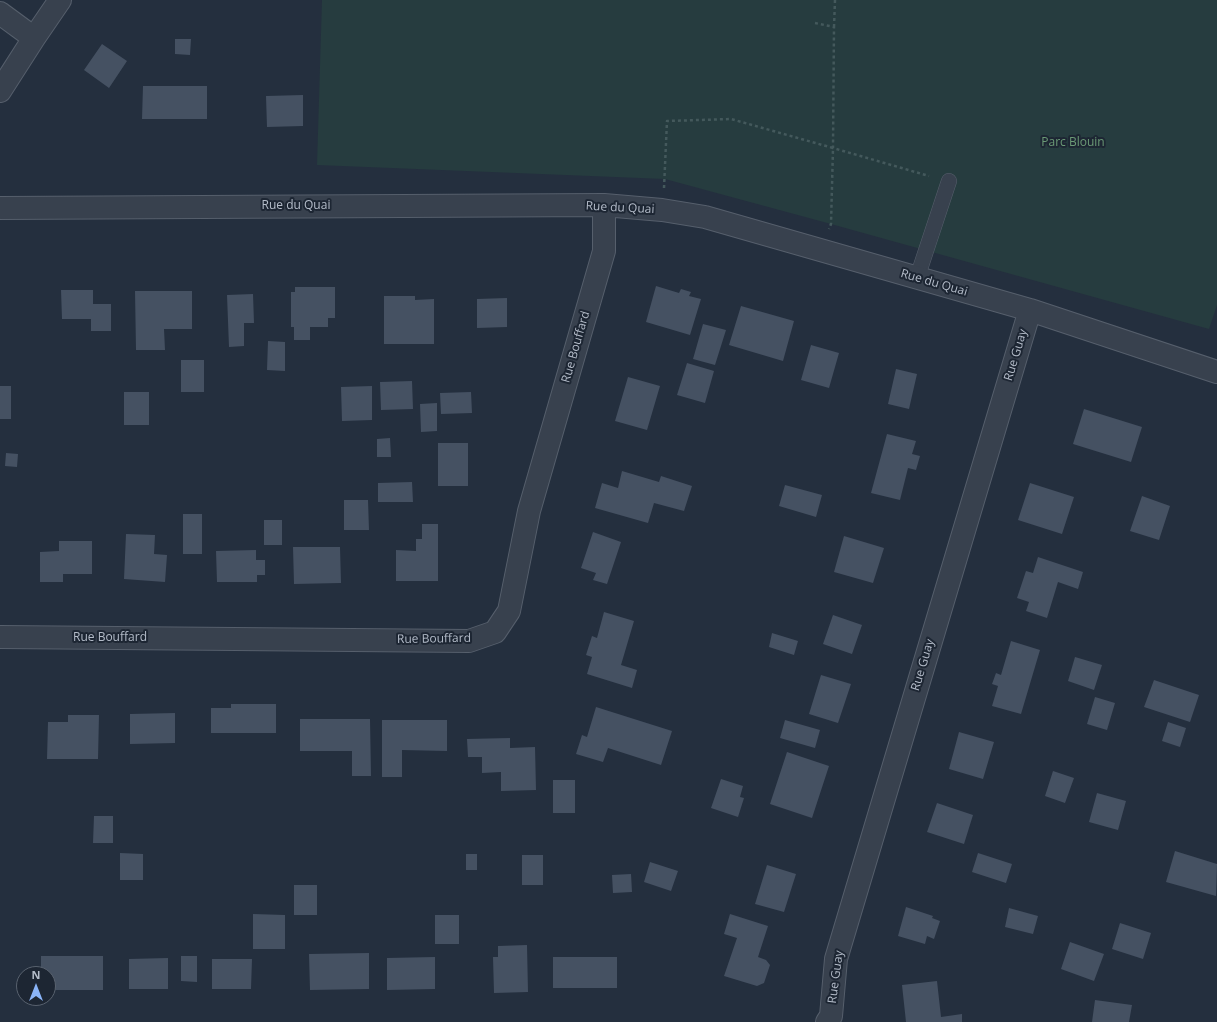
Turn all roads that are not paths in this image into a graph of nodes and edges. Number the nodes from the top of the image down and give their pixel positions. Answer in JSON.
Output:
{"nodes":[{"id":1,"x":60,"y":0,"type":"edge"},
{"id":2,"x":0,"y":13,"type":"edge"},
{"id":3,"x":34,"y":38,"type":"junction"},
{"id":4,"x":0,"y":91,"type":"edge"},
{"id":5,"x":949,"y":181,"type":"road end"},
{"id":6,"x":604,"y":205,"type":"junction"},
{"id":7,"x":0,"y":208,"type":"edge"},
{"id":8,"x":917,"y":278,"type":"junction"},
{"id":9,"x":1030,"y":310,"type":"junction"},
{"id":10,"x":1217,"y":372,"type":"edge"},
{"id":11,"x":0,"y":637,"type":"edge"},
{"id":12,"x":827,"y":1022,"type":"edge"}],
"edges":[{"from":1,"to":3,"type":"street"},
{"from":2,"to":3,"type":"street"},
{"from":3,"to":4,"type":"street"},
{"from":5,"to":8,"type":"lane"},
{"from":6,"to":7,"type":"street","name":"Rue du Quai"},
{"from":6,"to":8,"type":"street","name":"Rue du Quai"},
{"from":6,"to":11,"type":"street","name":"Rue Bouffard"},
{"from":8,"to":9,"type":"street","name":"Rue du Quai"},
{"from":9,"to":10,"type":"street","name":"Rue du Quai"},
{"from":9,"to":12,"type":"street","name":"Rue Guay"}]}
